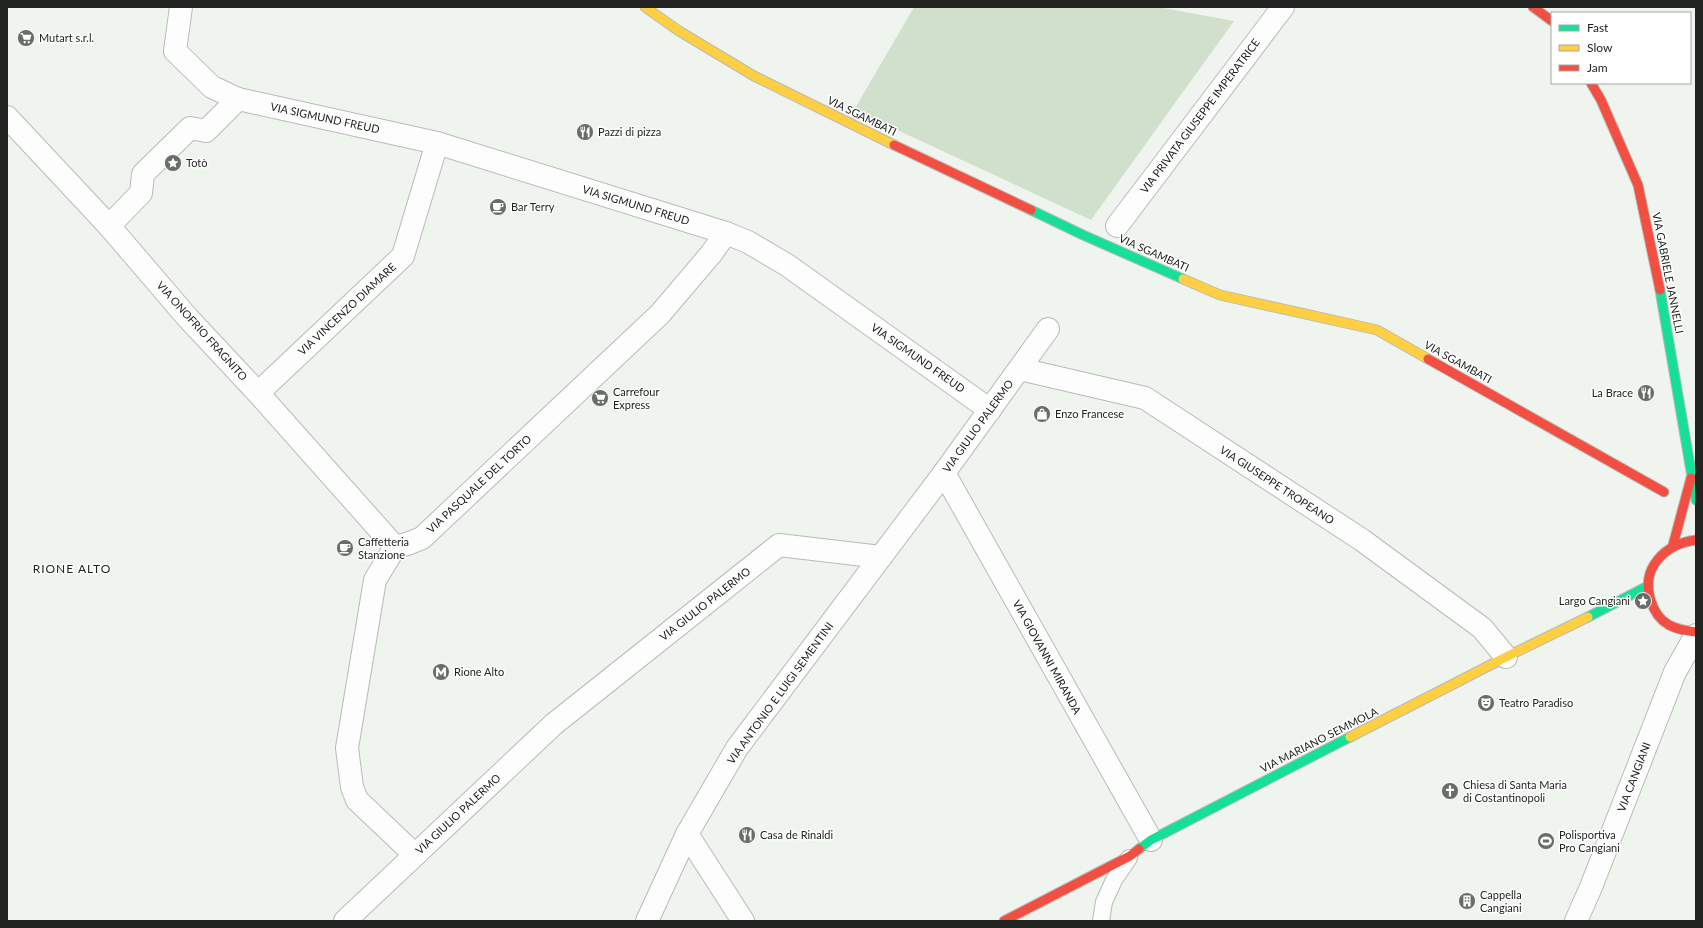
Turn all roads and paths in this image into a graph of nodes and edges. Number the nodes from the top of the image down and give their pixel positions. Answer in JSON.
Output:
{"nodes":[{"id":1,"x":181,"y":7,"type":"edge"},
{"id":2,"x":645,"y":7,"type":"edge"},
{"id":3,"x":1283,"y":7,"type":"edge"},
{"id":4,"x":1533,"y":7,"type":"edge"},
{"id":5,"x":1551,"y":20,"type":"edge"},
{"id":6,"x":1592,"y":84,"type":"edge"},
{"id":7,"x":238,"y":99,"type":"junction"},
{"id":8,"x":7,"y":117,"type":"edge"},
{"id":9,"x":437,"y":143,"type":"junction"},
{"id":10,"x":109,"y":226,"type":"junction"},
{"id":11,"x":1117,"y":226,"type":"dead end"},
{"id":12,"x":726,"y":233,"type":"junction"},
{"id":13,"x":1048,"y":329,"type":"dead end"},
{"id":14,"x":1020,"y":369,"type":"junction"},
{"id":15,"x":258,"y":393,"type":"junction"},
{"id":16,"x":990,"y":410,"type":"junction"},
{"id":17,"x":944,"y":473,"type":"junction"},
{"id":18,"x":1691,"y":477,"type":"junction"},
{"id":19,"x":1664,"y":492,"type":"dead end"},
{"id":20,"x":1696,"y":500,"type":"edge"},
{"id":21,"x":1696,"y":540,"type":"edge"},
{"id":22,"x":1673,"y":545,"type":"junction"},
{"id":23,"x":395,"y":547,"type":"junction"},
{"id":24,"x":881,"y":557,"type":"junction"},
{"id":25,"x":1648,"y":586,"type":"junction"},
{"id":26,"x":1696,"y":633,"type":"edge"},
{"id":27,"x":1506,"y":657,"type":"junction"},
{"id":28,"x":687,"y":834,"type":"junction"},
{"id":29,"x":1151,"y":840,"type":"junction"},
{"id":30,"x":415,"y":855,"type":"junction"},
{"id":31,"x":1130,"y":856,"type":"junction"},
{"id":32,"x":345,"y":921,"type":"edge"},
{"id":33,"x":647,"y":921,"type":"edge"},
{"id":34,"x":743,"y":921,"type":"edge"},
{"id":35,"x":1004,"y":921,"type":"edge"},
{"id":36,"x":1101,"y":921,"type":"edge"},
{"id":37,"x":1576,"y":921,"type":"edge"}],
"edges":[{"from":1,"to":7,"type":"street","name":"VIA SIGMUND FREUD"},
{"from":2,"to":19,"type":"main road","name":"VIA SGAMBATI"},
{"from":3,"to":11,"type":"street","name":"VIA PRIVATA GIUSEPPE IMPERATRICE"},
{"from":4,"to":5,"type":"main road"},
{"from":6,"to":18,"type":"main road","name":"VIA GABRIELE JANNELLI"},
{"from":7,"to":9,"type":"street","name":"VIA SIGMUND FREUD"},
{"from":7,"to":10,"type":"street"},
{"from":8,"to":10,"type":"street","name":"VIA ONOFRIO FRAGNITO"},
{"from":9,"to":12,"type":"street","name":"VIA SIGMUND FREUD"},
{"from":9,"to":15,"type":"street","name":"VIA VINCENZO DIAMARE"},
{"from":10,"to":15,"type":"street","name":"VIA ONOFRIO FRAGNITO"},
{"from":12,"to":16,"type":"street","name":"VIA SIGMUND FREUD"},
{"from":12,"to":23,"type":"street","name":"VIA PASQUALE DEL TORTO"},
{"from":13,"to":14,"type":"street","name":"VIA GIULIO PALERMO"},
{"from":14,"to":16,"type":"street","name":"VIA GIULIO PALERMO"},
{"from":14,"to":27,"type":"street","name":"VIA GIUSEPPE TROPEANO"},
{"from":15,"to":23,"type":"street","name":"VIA ONOFRIO FRAGNITO"},
{"from":16,"to":17,"type":"street","name":"VIA GIULIO PALERMO"},
{"from":17,"to":24,"type":"street","name":"VIA GIULIO PALERMO"},
{"from":17,"to":29,"type":"street","name":"VIA GIOVANNI MIRANDA"},
{"from":18,"to":20,"type":"main road","name":"VIA GABRIELE JANNELLI"},
{"from":18,"to":22,"type":"main road","name":"VIA GABRIELE JANNELLI"},
{"from":21,"to":22,"type":"main road"},
{"from":22,"to":25,"type":"main road"},
{"from":23,"to":30,"type":"street"},
{"from":24,"to":28,"type":"street","name":"VIA ANTONIO E LUIGI SEMENTINI"},
{"from":24,"to":30,"type":"street","name":"VIA GIULIO PALERMO"},
{"from":25,"to":26,"type":"main road"},
{"from":25,"to":27,"type":"main road","name":"VIA MARIANO SEMMOLA"},
{"from":26,"to":37,"type":"street","name":"VIA CANGIANI"},
{"from":27,"to":29,"type":"main road","name":"VIA MARIANO SEMMOLA"},
{"from":28,"to":33,"type":"street","name":"VIA ANTONIO E LUIGI SEMENTINI"},
{"from":28,"to":34,"type":"street"},
{"from":29,"to":31,"type":"main road","name":"VIA MARIANO SEMMOLA"},
{"from":30,"to":32,"type":"street","name":"VIA GIULIO PALERMO"},
{"from":31,"to":35,"type":"main road","name":"VIA MARIANO SEMMOLA"},
{"from":31,"to":36,"type":"lane"}]}
